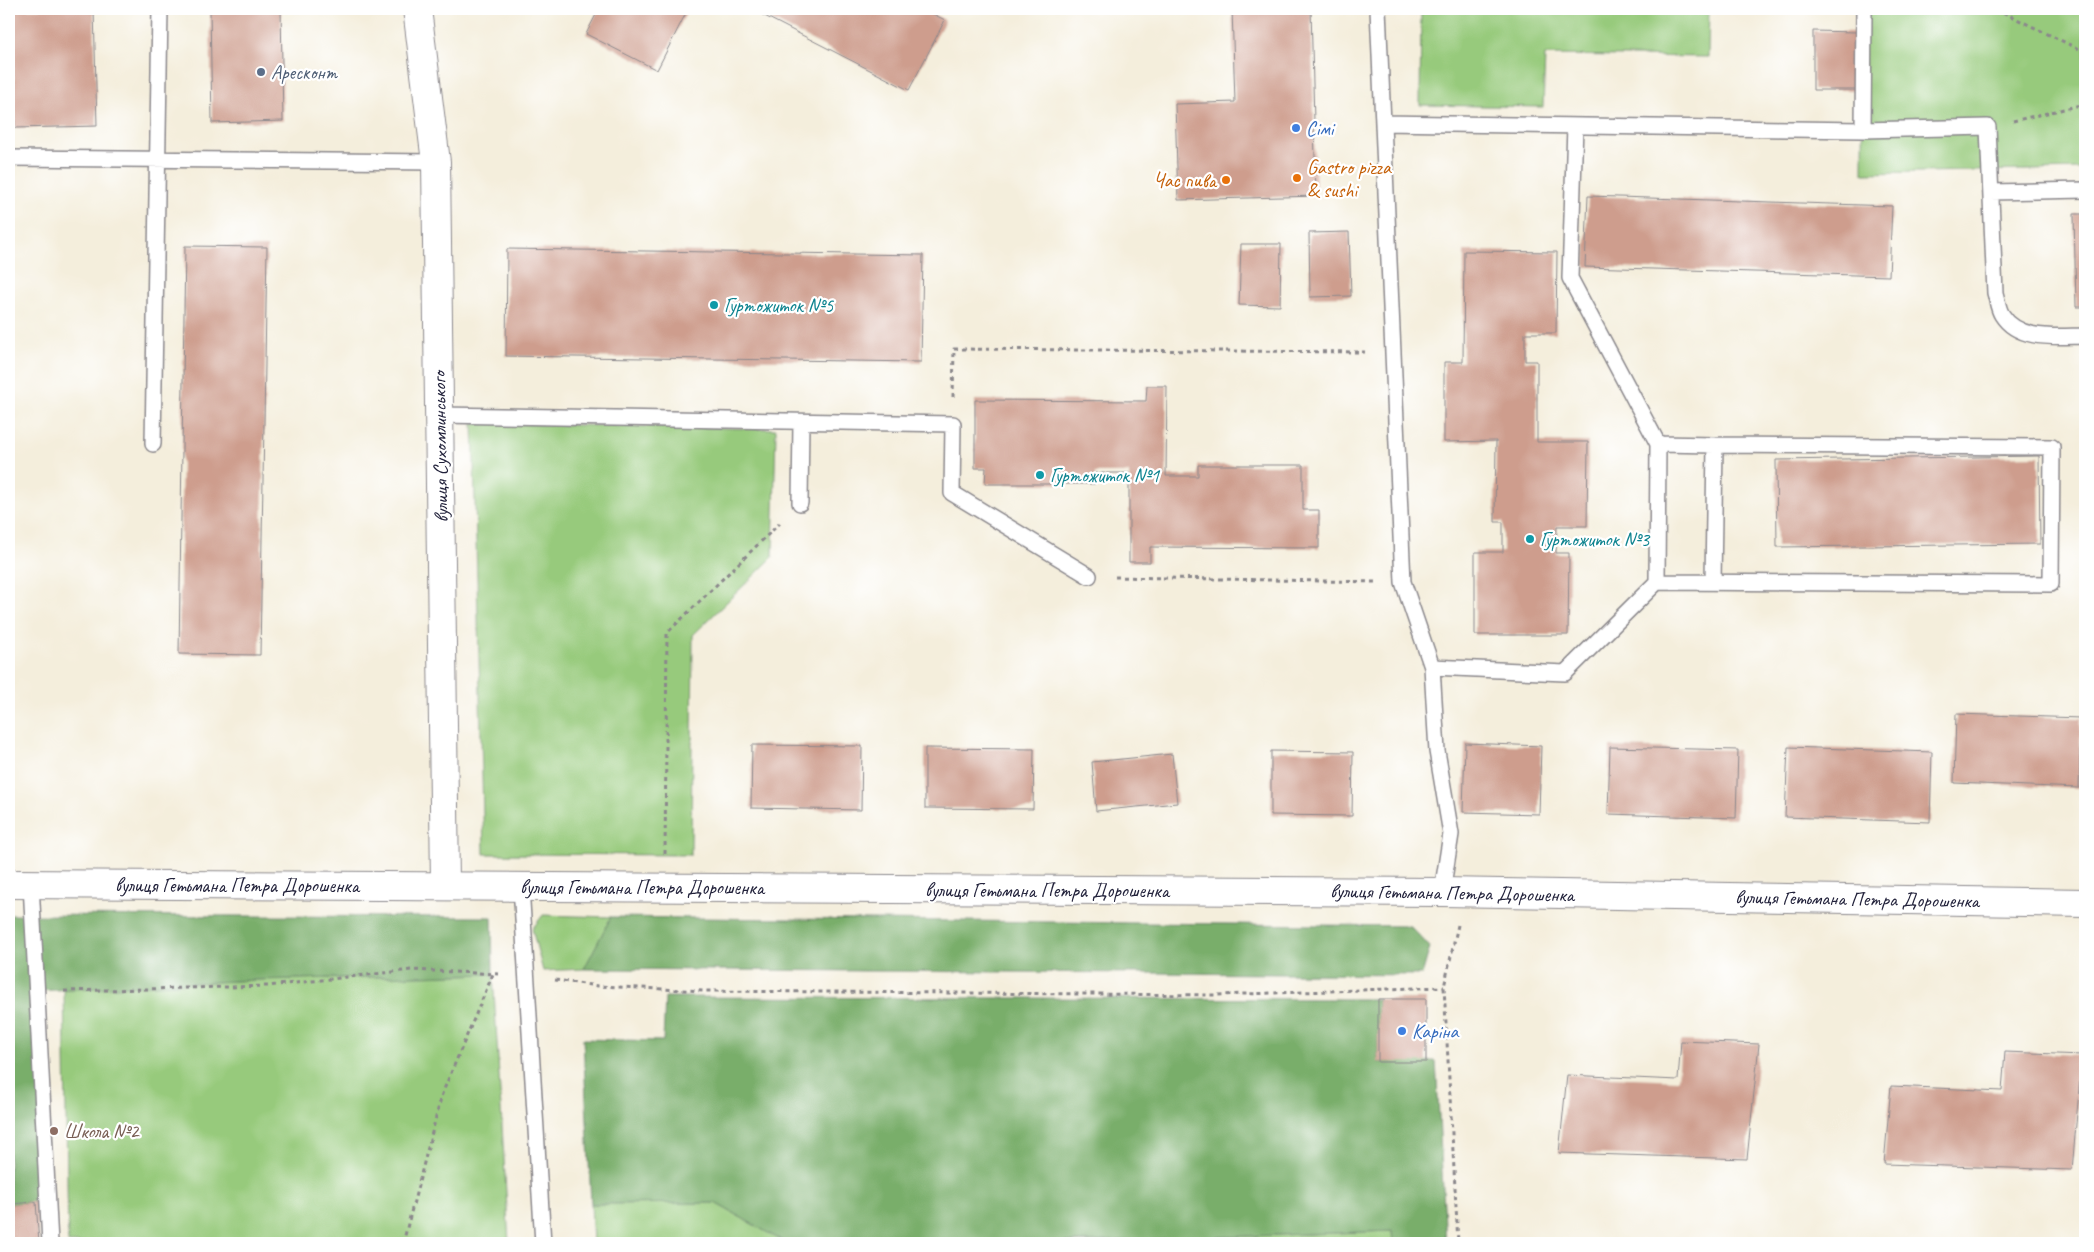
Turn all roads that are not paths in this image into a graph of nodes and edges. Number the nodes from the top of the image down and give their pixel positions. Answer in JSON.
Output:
{"nodes":[{"id":1,"x":160,"y":9,"type":"edge"},
{"id":2,"x":417,"y":9,"type":"edge"},
{"id":3,"x":1378,"y":9,"type":"edge"},
{"id":4,"x":1864,"y":9,"type":"edge"},
{"id":5,"x":1383,"y":123,"type":"junction"},
{"id":6,"x":1574,"y":126,"type":"junction"},
{"id":7,"x":1863,"y":130,"type":"junction"},
{"id":8,"x":9,"y":158,"type":"edge"},
{"id":9,"x":157,"y":160,"type":"junction"},
{"id":10,"x":436,"y":162,"type":"junction"},
{"id":11,"x":2085,"y":190,"type":"edge"},
{"id":12,"x":1991,"y":192,"type":"junction"},
{"id":13,"x":2085,"y":336,"type":"edge"},
{"id":14,"x":439,"y":415,"type":"junction"},
{"id":15,"x":801,"y":422,"type":"junction"},
{"id":16,"x":153,"y":444,"type":"dead end"},
{"id":17,"x":1658,"y":444,"type":"junction"},
{"id":18,"x":1715,"y":445,"type":"junction"},
{"id":19,"x":800,"y":503,"type":"road end"},
{"id":20,"x":1089,"y":576,"type":"road end"},
{"id":21,"x":1657,"y":582,"type":"junction"},
{"id":22,"x":1713,"y":582,"type":"junction"},
{"id":23,"x":1432,"y":667,"type":"junction"},
{"id":24,"x":20,"y":884,"type":"edge"},
{"id":25,"x":445,"y":886,"type":"junction"},
{"id":26,"x":521,"y":886,"type":"junction"},
{"id":27,"x":1442,"y":892,"type":"junction"},
{"id":28,"x":2085,"y":903,"type":"edge"},
{"id":29,"x":50,"y":1243,"type":"edge"},
{"id":30,"x":543,"y":1243,"type":"edge"}],
"edges":[{"from":1,"to":9,"type":"lane"},
{"from":2,"to":10,"type":"street","name":"вулиця Сухомлинського"},
{"from":3,"to":5,"type":"lane"},
{"from":4,"to":7,"type":"lane"},
{"from":5,"to":6,"type":"lane"},
{"from":5,"to":23,"type":"lane"},
{"from":6,"to":7,"type":"lane"},
{"from":6,"to":17,"type":"lane"},
{"from":7,"to":12,"type":"lane"},
{"from":8,"to":9,"type":"lane"},
{"from":9,"to":10,"type":"lane"},
{"from":9,"to":16,"type":"lane"},
{"from":10,"to":14,"type":"street","name":"вулиця Сухомлинського"},
{"from":11,"to":12,"type":"lane"},
{"from":12,"to":13,"type":"lane"},
{"from":14,"to":15,"type":"lane"},
{"from":14,"to":25,"type":"street","name":"вулиця Сухомлинського"},
{"from":15,"to":19,"type":"lane"},
{"from":15,"to":20,"type":"lane"},
{"from":17,"to":18,"type":"lane"},
{"from":17,"to":21,"type":"lane"},
{"from":18,"to":22,"type":"lane"},
{"from":18,"to":22,"type":"lane"},
{"from":21,"to":22,"type":"lane"},
{"from":21,"to":23,"type":"lane"},
{"from":23,"to":27,"type":"lane"},
{"from":24,"to":25,"type":"street","name":"вулиця Гетьмана Петра Дорошенка"},
{"from":24,"to":29,"type":"lane"},
{"from":25,"to":26,"type":"street","name":"вулиця Гетьмана Петра Дорошенка"},
{"from":26,"to":27,"type":"street","name":"вулиця Гетьмана Петра Дорошенка"},
{"from":26,"to":30,"type":"lane"},
{"from":27,"to":28,"type":"street","name":"вулиця Гетьмана Петра Дорошенка"}]}
